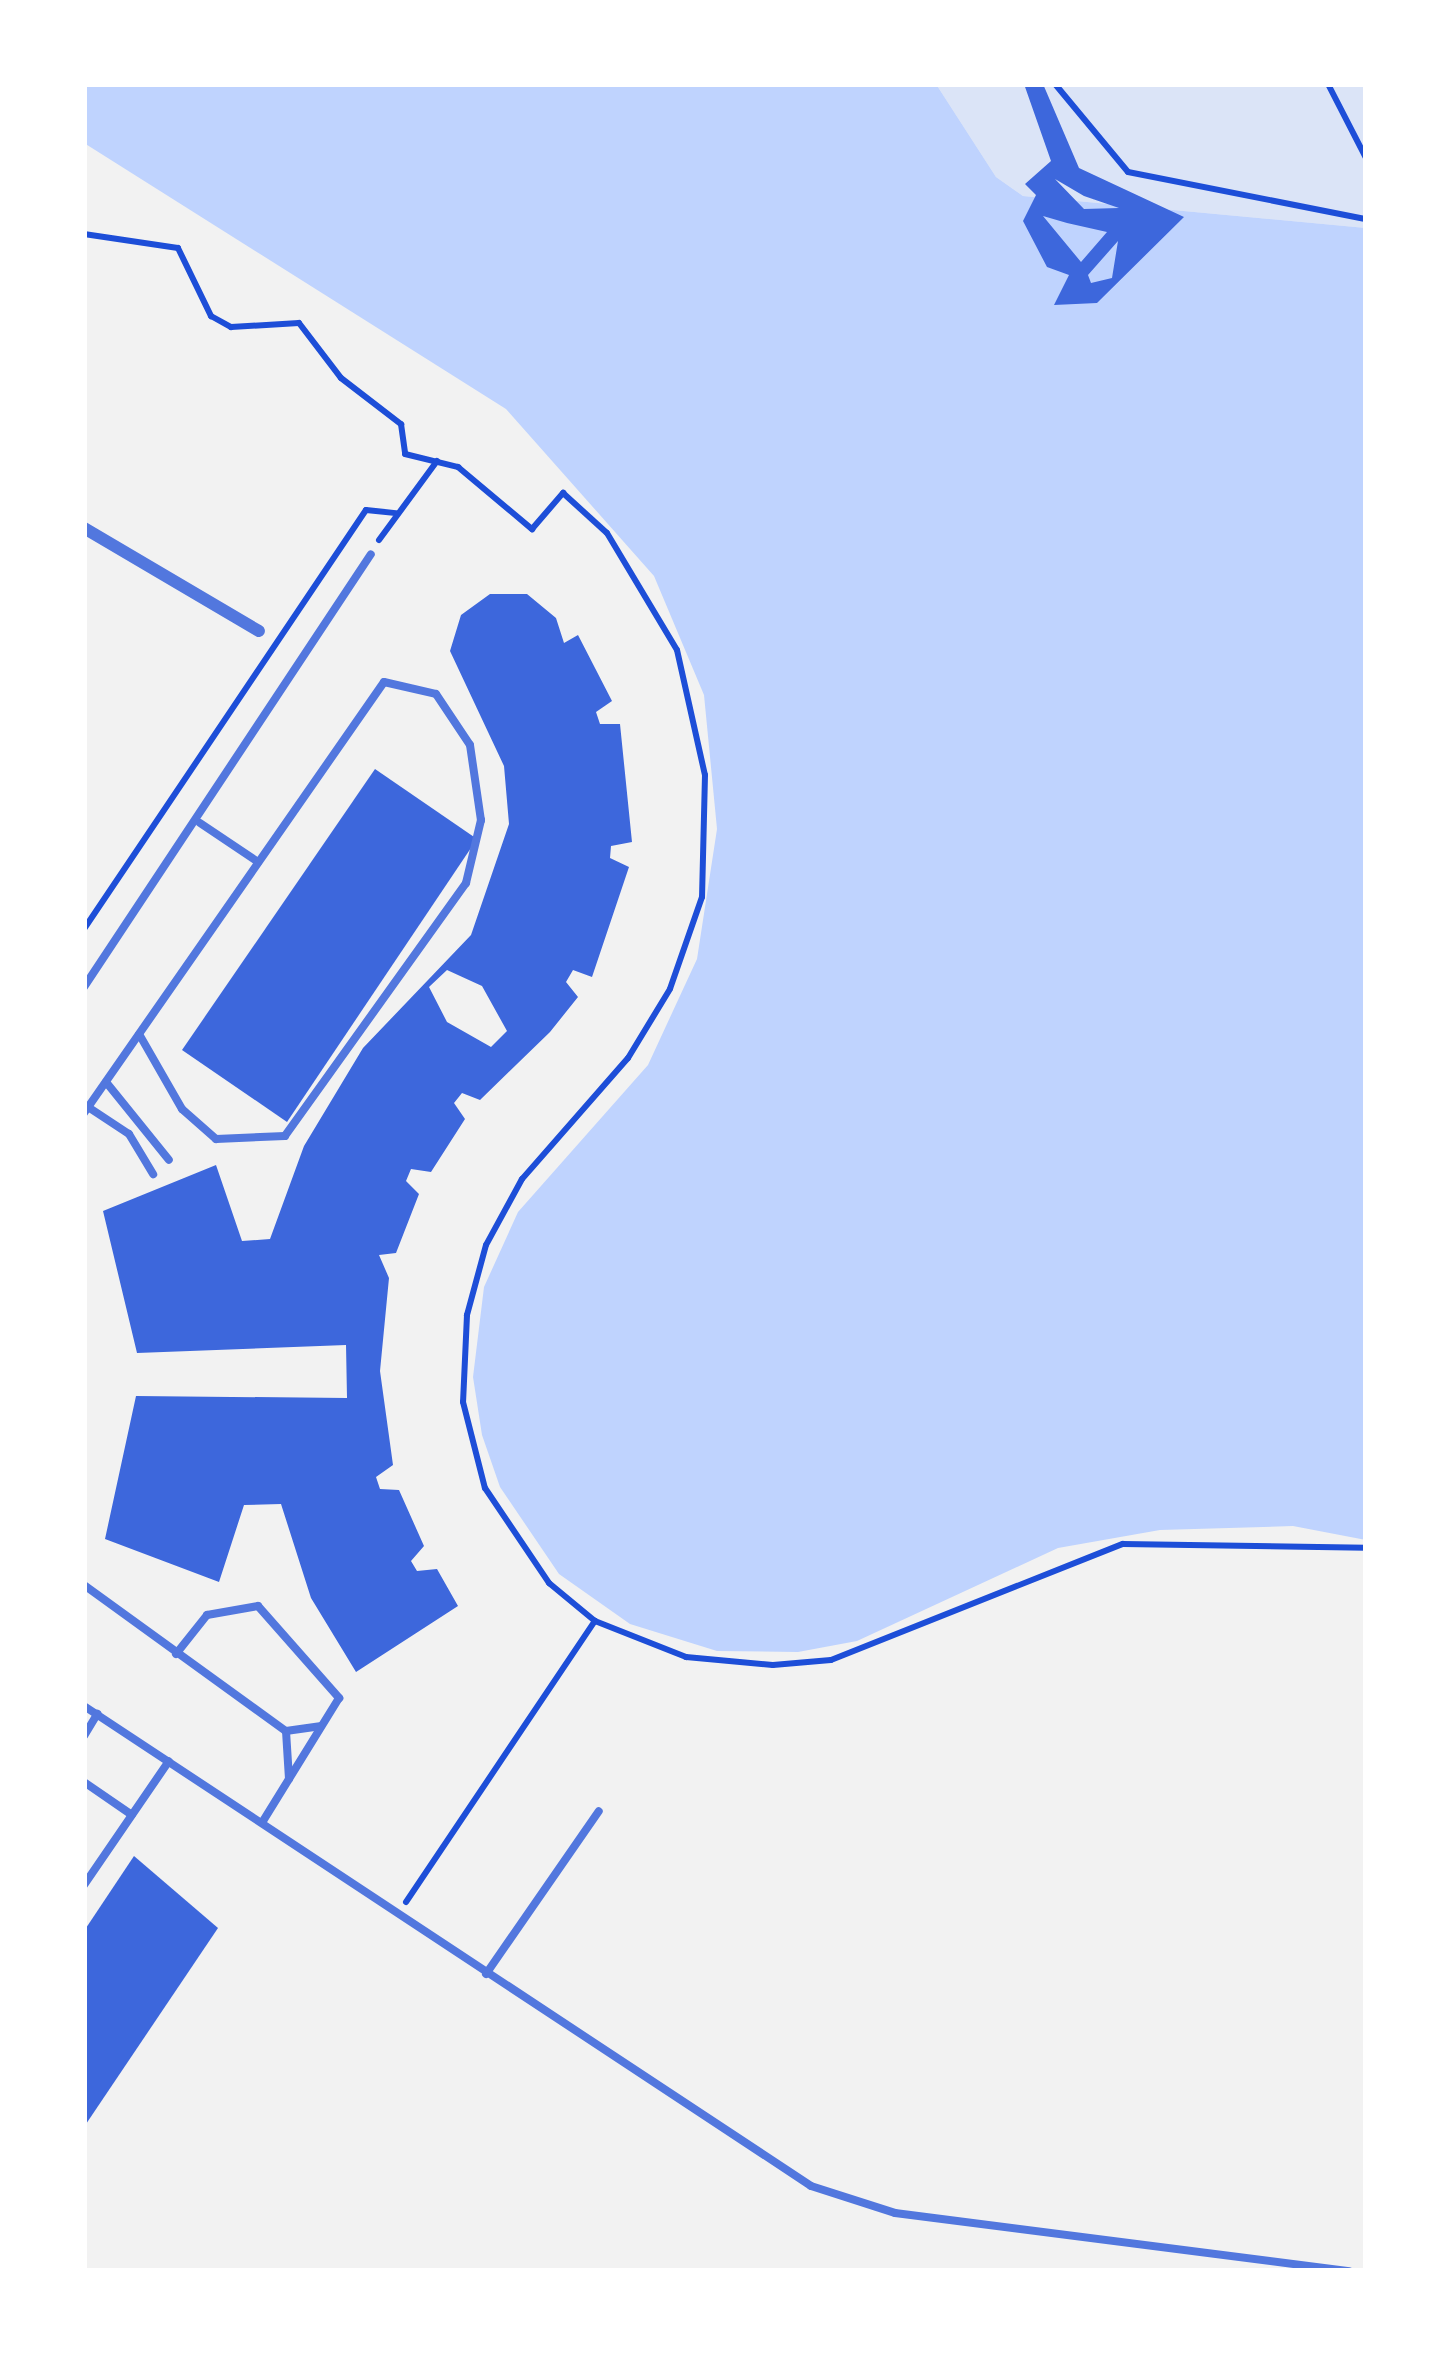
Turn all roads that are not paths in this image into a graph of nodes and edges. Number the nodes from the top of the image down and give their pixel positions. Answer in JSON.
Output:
{"nodes":[{"id":1,"x":84,"y":528,"type":"edge"},
{"id":2,"x":370,"y":554,"type":"road end"},
{"id":3,"x":259,"y":631,"type":"dead end"},
{"id":4,"x":200,"y":823,"type":"junction"},
{"id":5,"x":258,"y":862,"type":"junction"},
{"id":6,"x":84,"y":987,"type":"edge"},
{"id":7,"x":140,"y":1034,"type":"junction"},
{"id":8,"x":106,"y":1082,"type":"junction"},
{"id":9,"x":86,"y":1110,"type":"edge"},
{"id":10,"x":169,"y":1160,"type":"dead end"},
{"id":11,"x":154,"y":1174,"type":"dead end"},
{"id":12,"x":84,"y":1585,"type":"edge"},
{"id":13,"x":176,"y":1654,"type":"junction"},
{"id":14,"x":84,"y":1706,"type":"edge"},
{"id":15,"x":97,"y":1714,"type":"junction"},
{"id":16,"x":322,"y":1726,"type":"junction"},
{"id":17,"x":286,"y":1730,"type":"junction"},
{"id":18,"x":84,"y":1736,"type":"edge"},
{"id":19,"x":169,"y":1761,"type":"junction"},
{"id":20,"x":84,"y":1781,"type":"edge"},
{"id":21,"x":289,"y":1781,"type":"junction"},
{"id":22,"x":599,"y":1811,"type":"dead end"},
{"id":23,"x":132,"y":1815,"type":"junction"},
{"id":24,"x":262,"y":1821,"type":"junction"},
{"id":25,"x":84,"y":1885,"type":"edge"},
{"id":26,"x":485,"y":1974,"type":"junction"},
{"id":27,"x":1349,"y":2271,"type":"edge"}],
"edges":[{"from":1,"to":3,"type":"street"},
{"from":2,"to":4,"type":"lane"},
{"from":4,"to":5,"type":"lane"},
{"from":4,"to":6,"type":"lane"},
{"from":5,"to":7,"type":"lane"},
{"from":5,"to":7,"type":"lane"},
{"from":7,"to":8,"type":"lane"},
{"from":8,"to":9,"type":"lane"},
{"from":8,"to":10,"type":"lane"},
{"from":9,"to":11,"type":"lane"},
{"from":12,"to":13,"type":"lane"},
{"from":13,"to":16,"type":"lane"},
{"from":13,"to":17,"type":"lane"},
{"from":14,"to":15,"type":"lane"},
{"from":15,"to":18,"type":"lane"},
{"from":15,"to":19,"type":"lane"},
{"from":16,"to":17,"type":"lane"},
{"from":16,"to":21,"type":"lane"},
{"from":17,"to":21,"type":"lane"},
{"from":19,"to":23,"type":"lane"},
{"from":19,"to":24,"type":"lane"},
{"from":20,"to":23,"type":"lane"},
{"from":21,"to":24,"type":"lane"},
{"from":22,"to":26,"type":"lane"},
{"from":23,"to":25,"type":"lane"},
{"from":24,"to":26,"type":"lane"},
{"from":26,"to":27,"type":"lane"}]}
